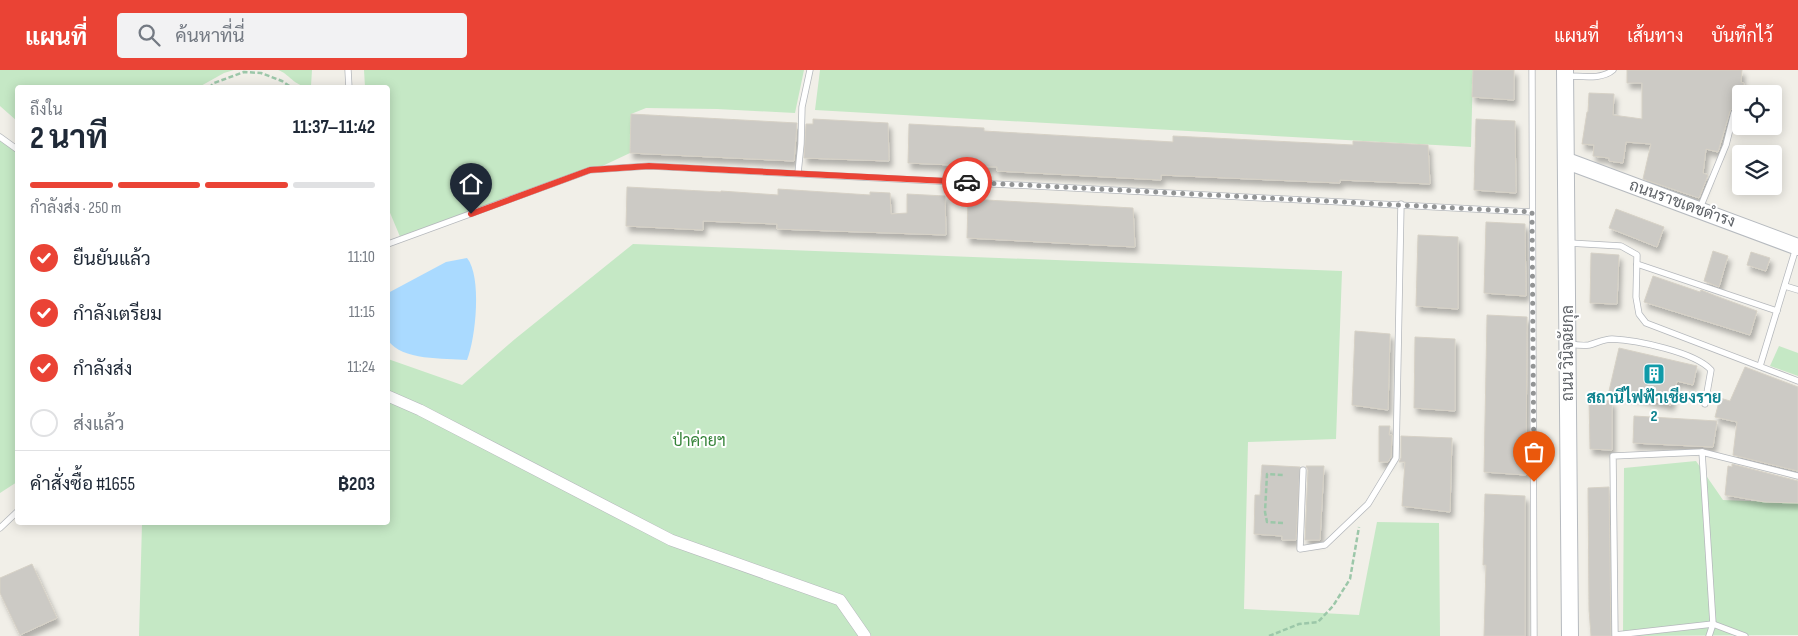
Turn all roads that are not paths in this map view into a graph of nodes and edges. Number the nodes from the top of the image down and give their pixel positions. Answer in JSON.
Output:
{"nodes":[{"id":1,"x":348,"y":70,"type":"edge"},
{"id":2,"x":810,"y":70,"type":"edge"},
{"id":3,"x":1532,"y":70,"type":"edge"},
{"id":4,"x":1613,"y":70,"type":"edge"},
{"id":5,"x":1565,"y":73,"type":"edge"},
{"id":6,"x":349,"y":85,"type":"edge"},
{"id":7,"x":1732,"y":121,"type":"edge"},
{"id":8,"x":0,"y":137,"type":"edge"},
{"id":9,"x":15,"y":148,"type":"edge"},
{"id":10,"x":1566,"y":160,"type":"junction"},
{"id":11,"x":798,"y":173,"type":"junction"},
{"id":12,"x":1402,"y":204,"type":"junction"},
{"id":13,"x":1699,"y":210,"type":"junction"},
{"id":14,"x":1532,"y":212,"type":"junction"},
{"id":15,"x":390,"y":243,"type":"edge"},
{"id":16,"x":1567,"y":243,"type":"junction"},
{"id":17,"x":1798,"y":246,"type":"edge"},
{"id":18,"x":1637,"y":264,"type":"junction"},
{"id":19,"x":1785,"y":286,"type":"junction"},
{"id":20,"x":1798,"y":290,"type":"edge"},
{"id":21,"x":1777,"y":311,"type":"junction"},
{"id":22,"x":1568,"y":344,"type":"junction"},
{"id":23,"x":1760,"y":366,"type":"junction"},
{"id":24,"x":1798,"y":381,"type":"edge"},
{"id":25,"x":390,"y":397,"type":"edge"},
{"id":26,"x":1705,"y":404,"type":"dead end"},
{"id":27,"x":1702,"y":452,"type":"junction"},
{"id":28,"x":1303,"y":470,"type":"dead end"},
{"id":29,"x":1798,"y":476,"type":"edge"},
{"id":30,"x":15,"y":515,"type":"edge"},
{"id":31,"x":0,"y":528,"type":"edge"},
{"id":32,"x":1713,"y":624,"type":"junction"},
{"id":33,"x":1615,"y":635,"type":"edge"},
{"id":34,"x":865,"y":636,"type":"edge"},
{"id":35,"x":1534,"y":636,"type":"edge"},
{"id":36,"x":1570,"y":636,"type":"edge"},
{"id":37,"x":1709,"y":636,"type":"edge"},
{"id":38,"x":1745,"y":636,"type":"edge"}],
"edges":[{"from":1,"to":6,"type":"lane"},
{"from":2,"to":11,"type":"lane"},
{"from":3,"to":14,"type":"lane"},
{"from":4,"to":5,"type":"lane"},
{"from":5,"to":10,"type":"street","name":"ถนน วินิจฉัยกุล"},
{"from":7,"to":13,"type":"lane"},
{"from":8,"to":9,"type":"lane"},
{"from":10,"to":13,"type":"street","name":"ถนนราชเดชดำรง"},
{"from":10,"to":16,"type":"street","name":"ถนน วินิจฉัยกุล"},
{"from":11,"to":12,"type":"lane"},
{"from":11,"to":15,"type":"lane"},
{"from":12,"to":14,"type":"lane"},
{"from":12,"to":28,"type":"lane"},
{"from":13,"to":17,"type":"street","name":"ถนนราชเดชดำรง"},
{"from":14,"to":35,"type":"lane"},
{"from":16,"to":18,"type":"lane"},
{"from":16,"to":22,"type":"street","name":"ถนน วินิจฉัยกุล"},
{"from":17,"to":19,"type":"lane"},
{"from":18,"to":21,"type":"lane"},
{"from":18,"to":23,"type":"lane"},
{"from":19,"to":20,"type":"lane"},
{"from":19,"to":21,"type":"lane"},
{"from":21,"to":23,"type":"lane"},
{"from":22,"to":26,"type":"lane"},
{"from":22,"to":36,"type":"street","name":"ถนน วินิจฉัยกุล"},
{"from":23,"to":24,"type":"lane"},
{"from":25,"to":34,"type":"street"},
{"from":27,"to":29,"type":"lane"},
{"from":27,"to":32,"type":"lane"},
{"from":27,"to":33,"type":"lane"},
{"from":30,"to":31,"type":"lane"},
{"from":32,"to":33,"type":"lane"},
{"from":32,"to":37,"type":"lane"},
{"from":32,"to":38,"type":"lane"}]}
